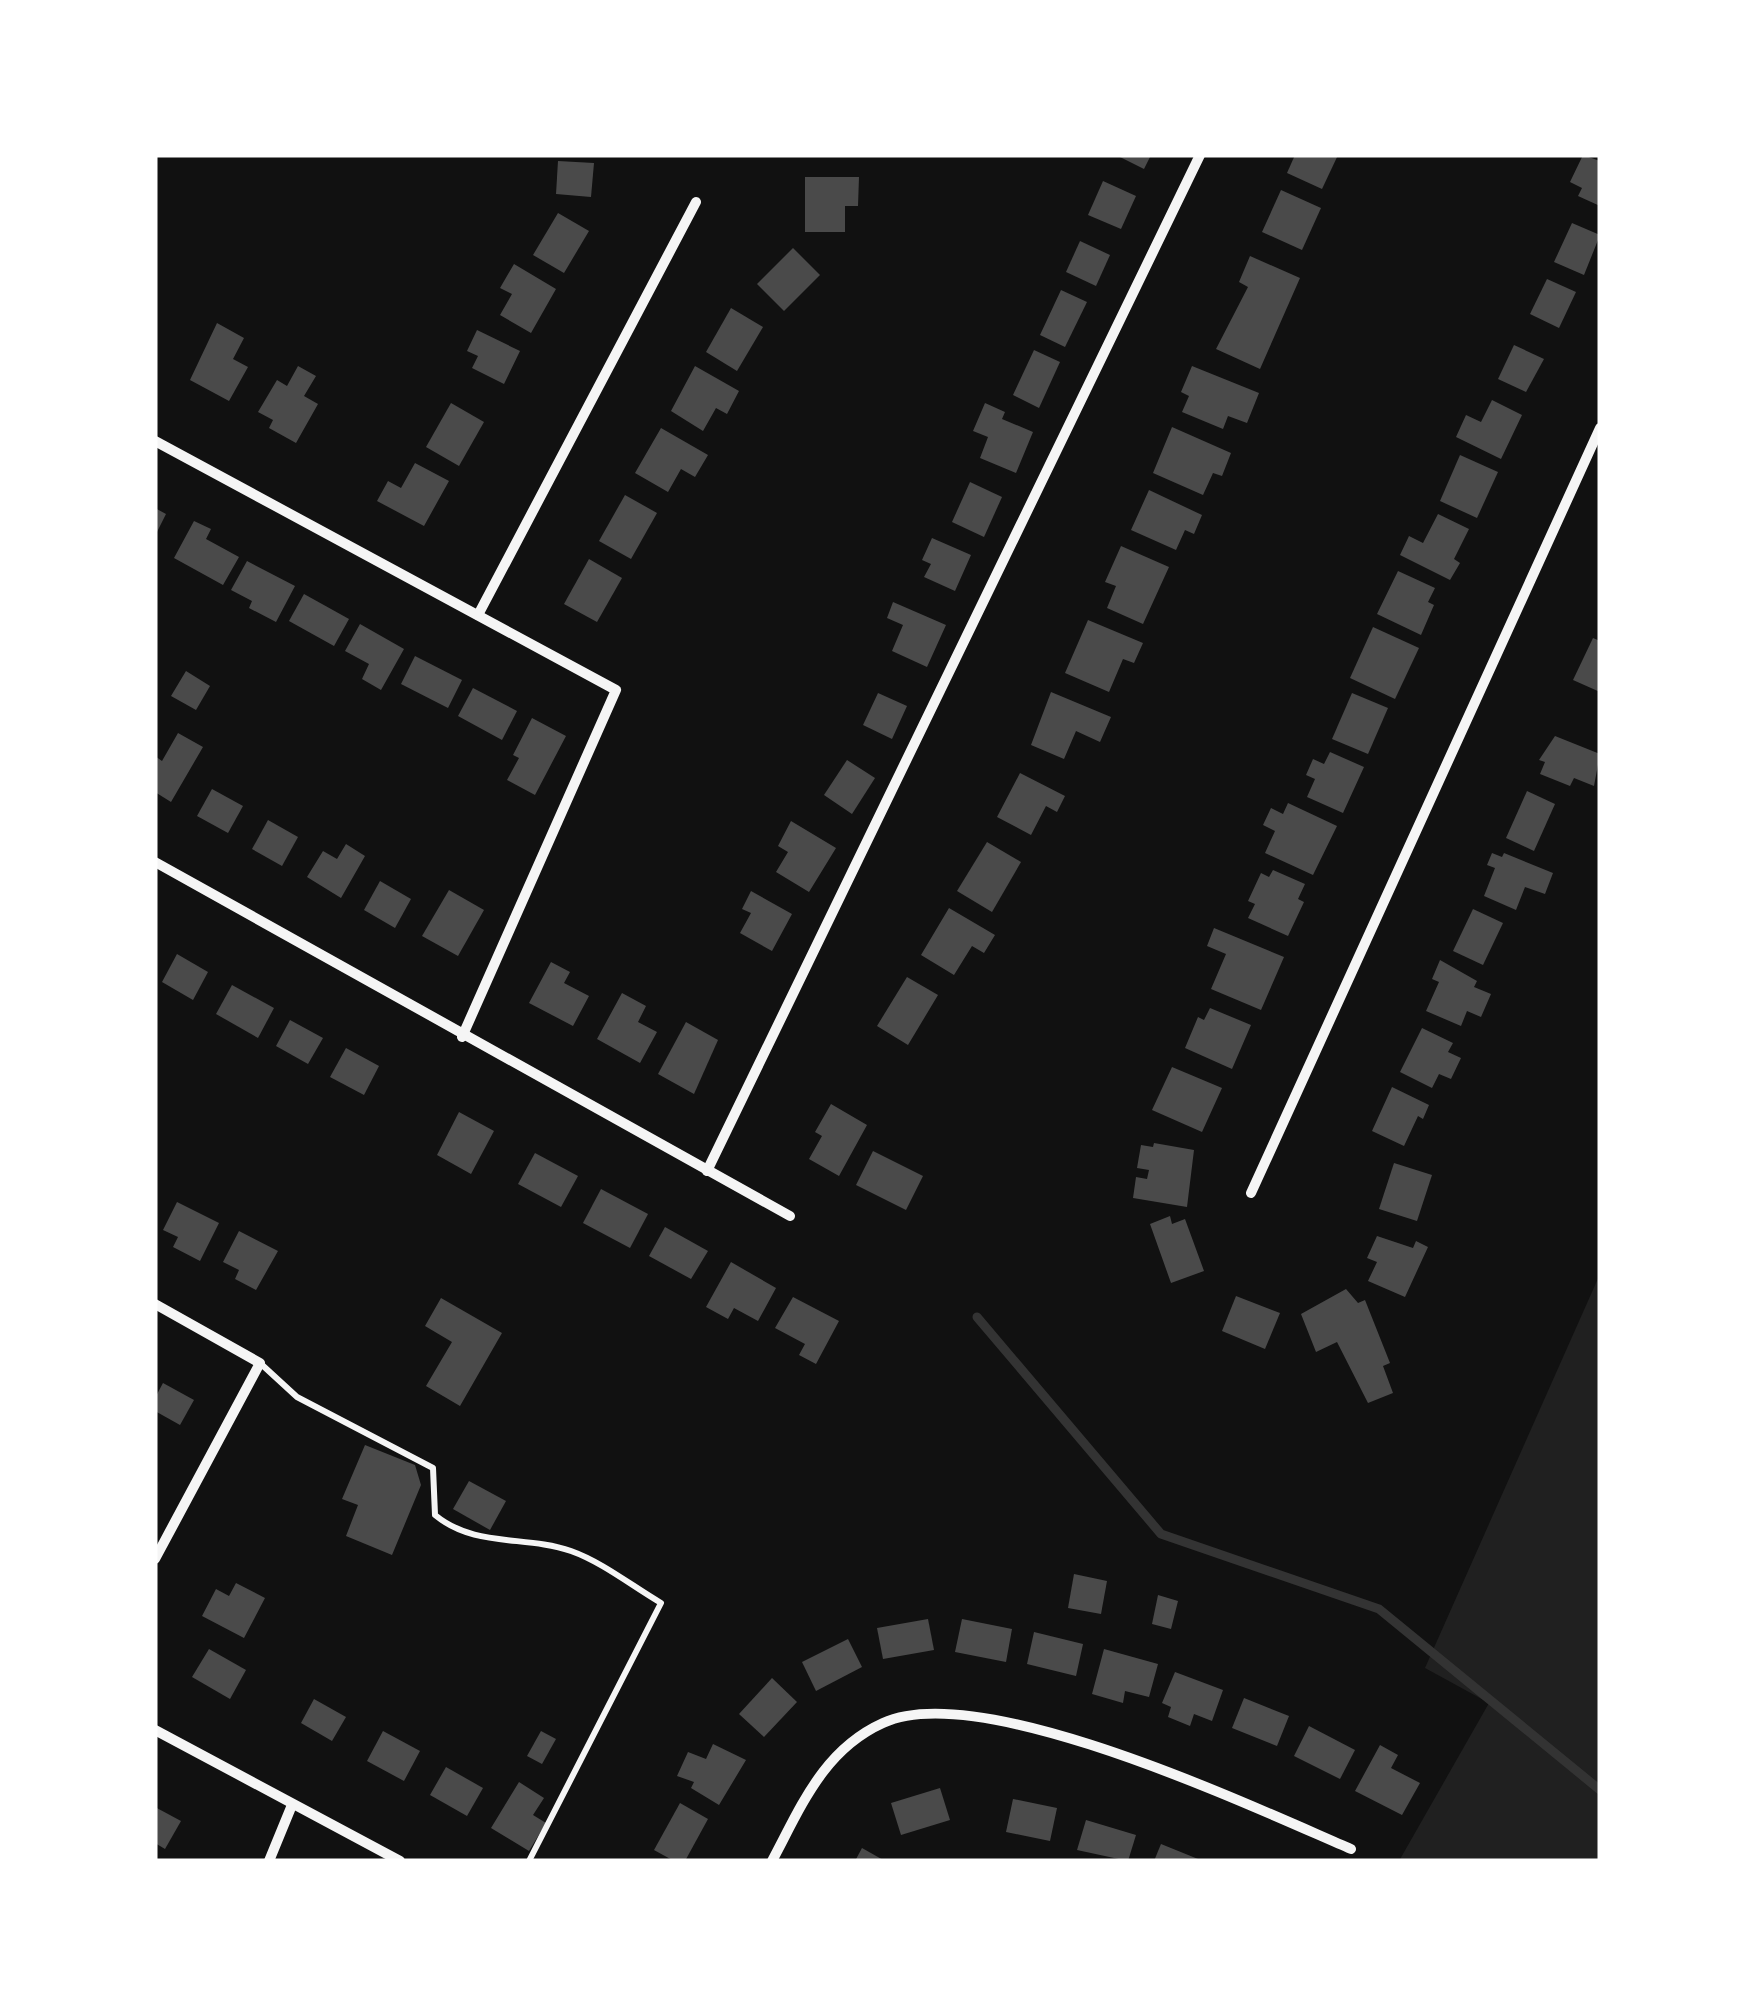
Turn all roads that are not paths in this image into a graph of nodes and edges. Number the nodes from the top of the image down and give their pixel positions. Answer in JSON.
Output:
{"nodes":[{"id":1,"x":1200,"y":155,"type":"edge"},
{"id":2,"x":696,"y":202,"type":"dead end"},
{"id":3,"x":1600,"y":428,"type":"edge"},
{"id":4,"x":155,"y":441,"type":"edge"},
{"id":5,"x":478,"y":615,"type":"junction"},
{"id":6,"x":155,"y":862,"type":"edge"},
{"id":7,"x":462,"y":1036,"type":"junction"},
{"id":8,"x":707,"y":1171,"type":"junction"},
{"id":9,"x":1251,"y":1193,"type":"dead end"},
{"id":10,"x":790,"y":1216,"type":"dead end"},
{"id":11,"x":155,"y":1304,"type":"edge"},
{"id":12,"x":260,"y":1363,"type":"junction"},
{"id":13,"x":155,"y":1559,"type":"edge"},
{"id":14,"x":155,"y":1730,"type":"edge"},
{"id":15,"x":292,"y":1804,"type":"junction"},
{"id":16,"x":1351,"y":1849,"type":"dead end"},
{"id":17,"x":270,"y":1861,"type":"edge"},
{"id":18,"x":400,"y":1861,"type":"edge"},
{"id":19,"x":529,"y":1861,"type":"edge"},
{"id":20,"x":772,"y":1861,"type":"edge"}],
"edges":[{"from":1,"to":8,"type":"street"},
{"from":2,"to":5,"type":"street"},
{"from":3,"to":9,"type":"street"},
{"from":4,"to":5,"type":"street"},
{"from":5,"to":7,"type":"street"},
{"from":6,"to":7,"type":"street"},
{"from":7,"to":8,"type":"street"},
{"from":8,"to":10,"type":"street"},
{"from":11,"to":12,"type":"street"},
{"from":12,"to":13,"type":"street"},
{"from":12,"to":19,"type":"lane"},
{"from":14,"to":15,"type":"street"},
{"from":15,"to":17,"type":"street"},
{"from":15,"to":18,"type":"street"},
{"from":16,"to":20,"type":"street"}]}
